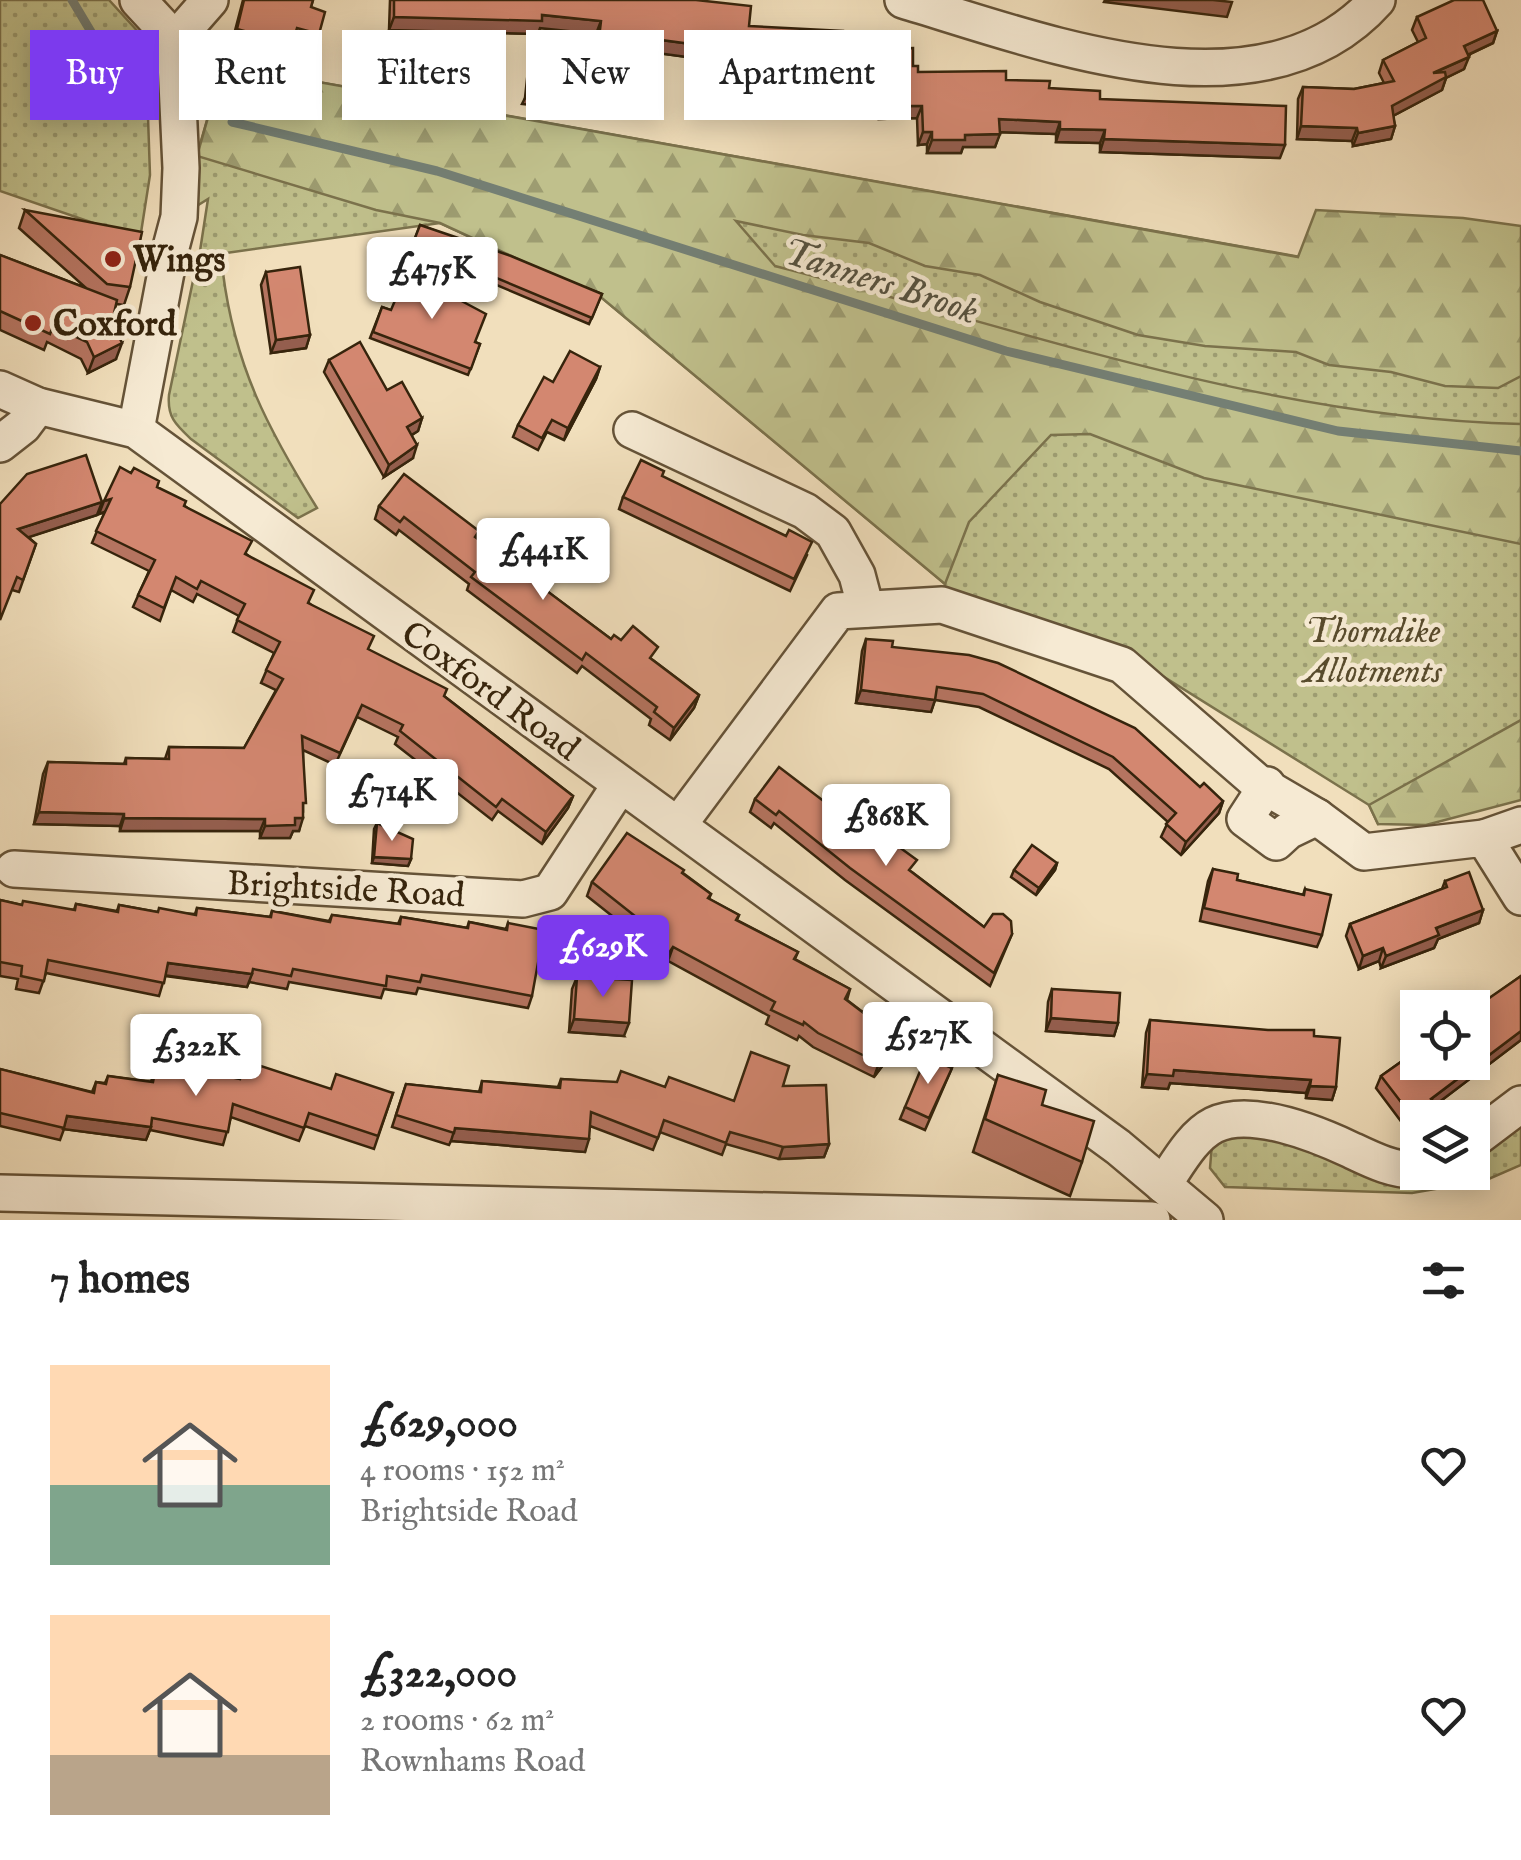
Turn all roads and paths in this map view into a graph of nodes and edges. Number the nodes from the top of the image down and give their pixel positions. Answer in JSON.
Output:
{"nodes":[{"id":1,"x":138,"y":0,"type":"edge"},
{"id":2,"x":210,"y":0,"type":"edge"},
{"id":3,"x":904,"y":0,"type":"edge"},
{"id":4,"x":1378,"y":0,"type":"edge"},
{"id":5,"x":175,"y":40,"type":"junction"},
{"id":6,"x":0,"y":389,"type":"edge"},
{"id":7,"x":38,"y":406,"type":"junction"},
{"id":8,"x":136,"y":430,"type":"junction"},
{"id":9,"x":632,"y":430,"type":"dead end"},
{"id":10,"x":0,"y":444,"type":"edge"},
{"id":11,"x":866,"y":609,"type":"junction"},
{"id":12,"x":620,"y":784,"type":"junction"},
{"id":13,"x":678,"y":824,"type":"junction"},
{"id":14,"x":1521,"y":825,"type":"edge"},
{"id":15,"x":1484,"y":838,"type":"junction"},
{"id":16,"x":14,"y":869,"type":"dead end"},
{"id":17,"x":1521,"y":897,"type":"edge"},
{"id":18,"x":1521,"y":1104,"type":"edge"},
{"id":19,"x":1490,"y":1127,"type":"edge"},
{"id":20,"x":1400,"y":1169,"type":"edge"},
{"id":21,"x":1163,"y":1185,"type":"junction"},
{"id":22,"x":0,"y":1193,"type":"edge"},
{"id":23,"x":251,"y":1210,"type":"edge"},
{"id":24,"x":1152,"y":1220,"type":"edge"},
{"id":25,"x":1206,"y":1220,"type":"edge"}],
"edges":[{"from":1,"to":5,"type":"street"},
{"from":2,"to":5,"type":"street"},
{"from":3,"to":4,"type":"street"},
{"from":5,"to":8,"type":"street"},
{"from":6,"to":7,"type":"street"},
{"from":7,"to":8,"type":"street"},
{"from":7,"to":10,"type":"street"},
{"from":8,"to":12,"type":"street","name":"Coxford Road"},
{"from":9,"to":11,"type":"street"},
{"from":11,"to":13,"type":"street"},
{"from":11,"to":15,"type":"street"},
{"from":12,"to":13,"type":"street","name":"Coxford Road"},
{"from":12,"to":16,"type":"street","name":"Brightside Road"},
{"from":13,"to":21,"type":"street","name":"Coxford Road"},
{"from":14,"to":15,"type":"street"},
{"from":15,"to":17,"type":"street"},
{"from":18,"to":19,"type":"street"},
{"from":20,"to":21,"type":"street"},
{"from":21,"to":25,"type":"street","name":"Coxford Road"},
{"from":22,"to":23,"type":"street"},
{"from":23,"to":24,"type":"street"}]}
